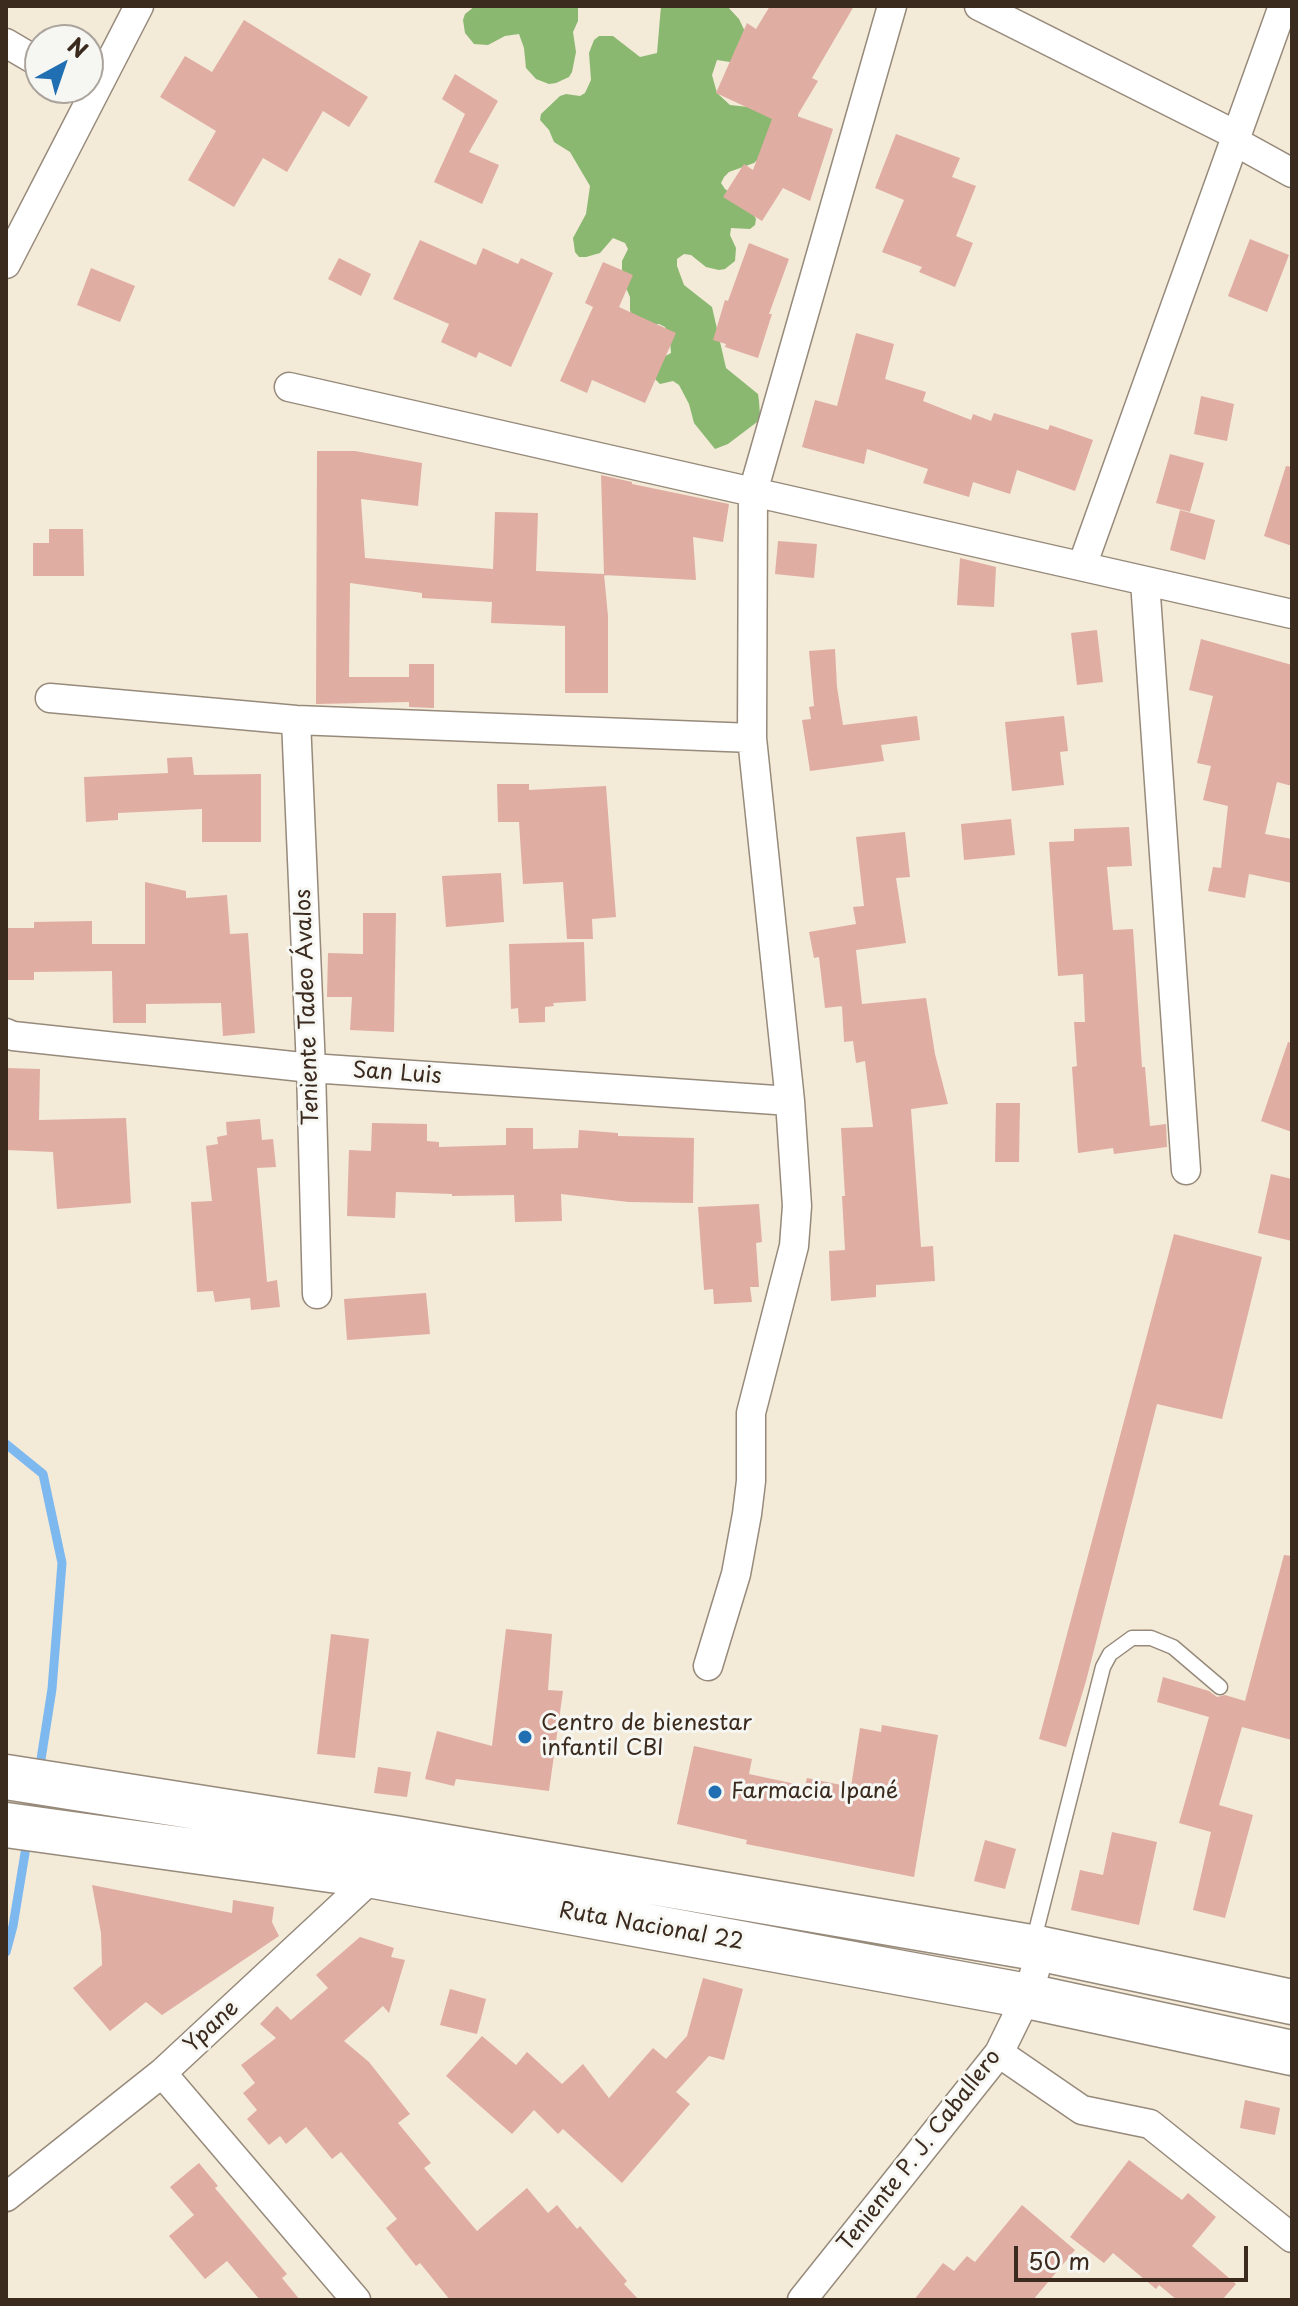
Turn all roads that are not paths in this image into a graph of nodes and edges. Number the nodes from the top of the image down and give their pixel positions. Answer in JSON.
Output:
{"nodes":[{"id":1,"x":139,"y":6,"type":"edge"},
{"id":2,"x":892,"y":6,"type":"edge"},
{"id":3,"x":979,"y":6,"type":"edge"},
{"id":4,"x":1283,"y":6,"type":"edge"},
{"id":5,"x":6,"y":43,"type":"edge"},
{"id":6,"x":24,"y":54,"type":"edge"},
{"id":7,"x":104,"y":64,"type":"edge"},
{"id":8,"x":82,"y":104,"type":"edge"},
{"id":9,"x":1236,"y":135,"type":"junction"},
{"id":10,"x":1292,"y":173,"type":"edge"},
{"id":11,"x":6,"y":264,"type":"edge"},
{"id":12,"x":289,"y":387,"type":"dead end"},
{"id":13,"x":753,"y":492,"type":"junction"},
{"id":14,"x":1082,"y":566,"type":"junction"},
{"id":15,"x":1145,"y":581,"type":"junction"},
{"id":16,"x":1292,"y":614,"type":"edge"},
{"id":17,"x":50,"y":698,"type":"dead end"},
{"id":18,"x":296,"y":720,"type":"junction"},
{"id":19,"x":752,"y":738,"type":"junction"},
{"id":20,"x":6,"y":1033,"type":"edge"},
{"id":21,"x":311,"y":1068,"type":"junction"},
{"id":22,"x":790,"y":1101,"type":"junction"},
{"id":23,"x":1186,"y":1170,"type":"dead end"},
{"id":24,"x":317,"y":1294,"type":"dead end"},
{"id":25,"x":708,"y":1666,"type":"dead end"},
{"id":26,"x":1220,"y":1687,"type":"dead end"},
{"id":27,"x":27,"y":1780,"type":"edge"},
{"id":28,"x":22,"y":1827,"type":"edge"},
{"id":29,"x":400,"y":1839,"type":"junction"},
{"id":30,"x":374,"y":1876,"type":"junction"},
{"id":31,"x":1037,"y":1948,"type":"junction"},
{"id":32,"x":1027,"y":1996,"type":"junction"},
{"id":33,"x":1292,"y":2002,"type":"edge"},
{"id":34,"x":999,"y":2053,"type":"junction"},
{"id":35,"x":1292,"y":2053,"type":"edge"},
{"id":36,"x":162,"y":2073,"type":"junction"},
{"id":37,"x":6,"y":2197,"type":"edge"},
{"id":38,"x":1292,"y":2238,"type":"edge"},
{"id":39,"x":356,"y":2300,"type":"edge"},
{"id":40,"x":802,"y":2300,"type":"edge"}],
"edges":[{"from":1,"to":7,"type":"street"},
{"from":2,"to":13,"type":"street"},
{"from":3,"to":9,"type":"street"},
{"from":4,"to":9,"type":"street"},
{"from":5,"to":6,"type":"street"},
{"from":8,"to":11,"type":"street"},
{"from":9,"to":10,"type":"street"},
{"from":9,"to":14,"type":"street"},
{"from":12,"to":13,"type":"street"},
{"from":13,"to":14,"type":"street"},
{"from":13,"to":19,"type":"street"},
{"from":14,"to":15,"type":"street"},
{"from":15,"to":16,"type":"street"},
{"from":15,"to":23,"type":"street"},
{"from":17,"to":18,"type":"street"},
{"from":18,"to":19,"type":"street"},
{"from":18,"to":21,"type":"street","name":"Teniente Tadeo Ávalos"},
{"from":19,"to":22,"type":"street"},
{"from":20,"to":21,"type":"street","name":"San Luis"},
{"from":21,"to":22,"type":"street","name":"San Luis"},
{"from":21,"to":24,"type":"street","name":"Teniente Tadeo Ávalos"},
{"from":22,"to":25,"type":"street"},
{"from":26,"to":31,"type":"lane"},
{"from":27,"to":29,"type":"highway","name":"Ruta Nacional 22"},
{"from":28,"to":30,"type":"highway","name":"Ruta Nacional 22"},
{"from":29,"to":30,"type":"street","name":"Ypane"},
{"from":29,"to":31,"type":"highway","name":"Ruta Nacional 22"},
{"from":30,"to":32,"type":"highway","name":"Ruta Nacional 22"},
{"from":30,"to":36,"type":"street","name":"Ypane"},
{"from":31,"to":32,"type":"street","name":"Teniente P. J. Caballero"},
{"from":31,"to":33,"type":"highway","name":"Ruta Nacional 22"},
{"from":32,"to":34,"type":"street","name":"Teniente P. J. Caballero"},
{"from":32,"to":35,"type":"highway","name":"Ruta Nacional 22"},
{"from":34,"to":38,"type":"street"},
{"from":34,"to":40,"type":"street","name":"Teniente P. J. Caballero"},
{"from":36,"to":37,"type":"street","name":"Ypane"},
{"from":36,"to":39,"type":"street"}]}
